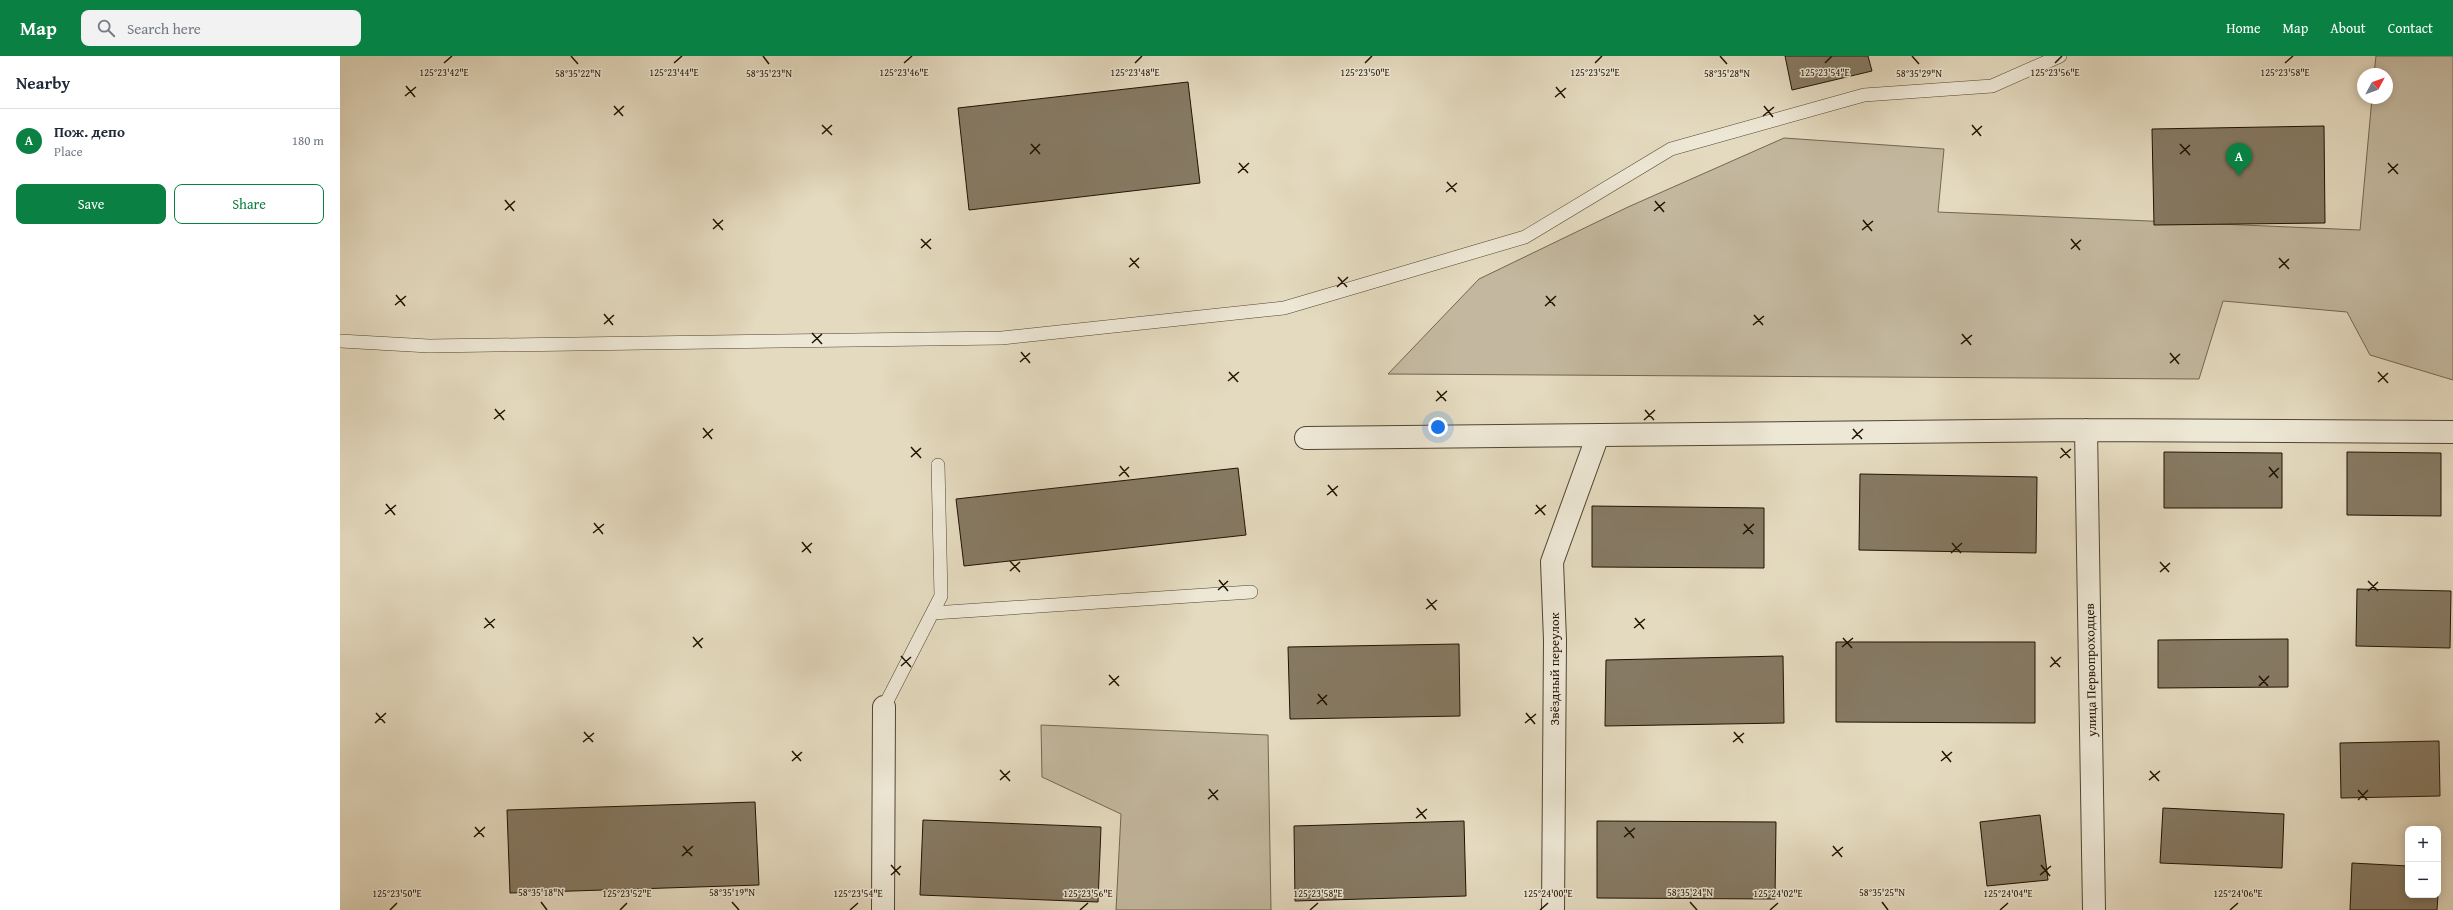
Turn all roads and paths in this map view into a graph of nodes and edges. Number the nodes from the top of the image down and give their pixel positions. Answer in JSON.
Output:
{"nodes":[{"id":1,"x":2060,"y":56,"type":"edge"},
{"id":2,"x":340,"y":341,"type":"edge"},
{"id":3,"x":2086,"y":430,"type":"junction"},
{"id":4,"x":2453,"y":432,"type":"edge"},
{"id":5,"x":1598,"y":435,"type":"junction"},
{"id":6,"x":1306,"y":438,"type":"dead end"},
{"id":7,"x":938,"y":465,"type":"dead end"},
{"id":8,"x":1251,"y":592,"type":"dead end"},
{"id":9,"x":932,"y":613,"type":"junction"},
{"id":10,"x":884,"y":707,"type":"joint"},
{"id":11,"x":883,"y":910,"type":"edge"},
{"id":12,"x":1553,"y":910,"type":"edge"},
{"id":13,"x":2094,"y":910,"type":"edge"}],
"edges":[{"from":1,"to":2,"type":"lane"},
{"from":3,"to":4,"type":"street"},
{"from":3,"to":5,"type":"street"},
{"from":3,"to":13,"type":"street","name":"улица Первопроходцев"},
{"from":5,"to":6,"type":"street"},
{"from":5,"to":12,"type":"street","name":"Звёздный переулок"},
{"from":7,"to":9,"type":"lane"},
{"from":8,"to":9,"type":"lane"},
{"from":9,"to":10,"type":"lane"},
{"from":10,"to":11,"type":"street"}]}
